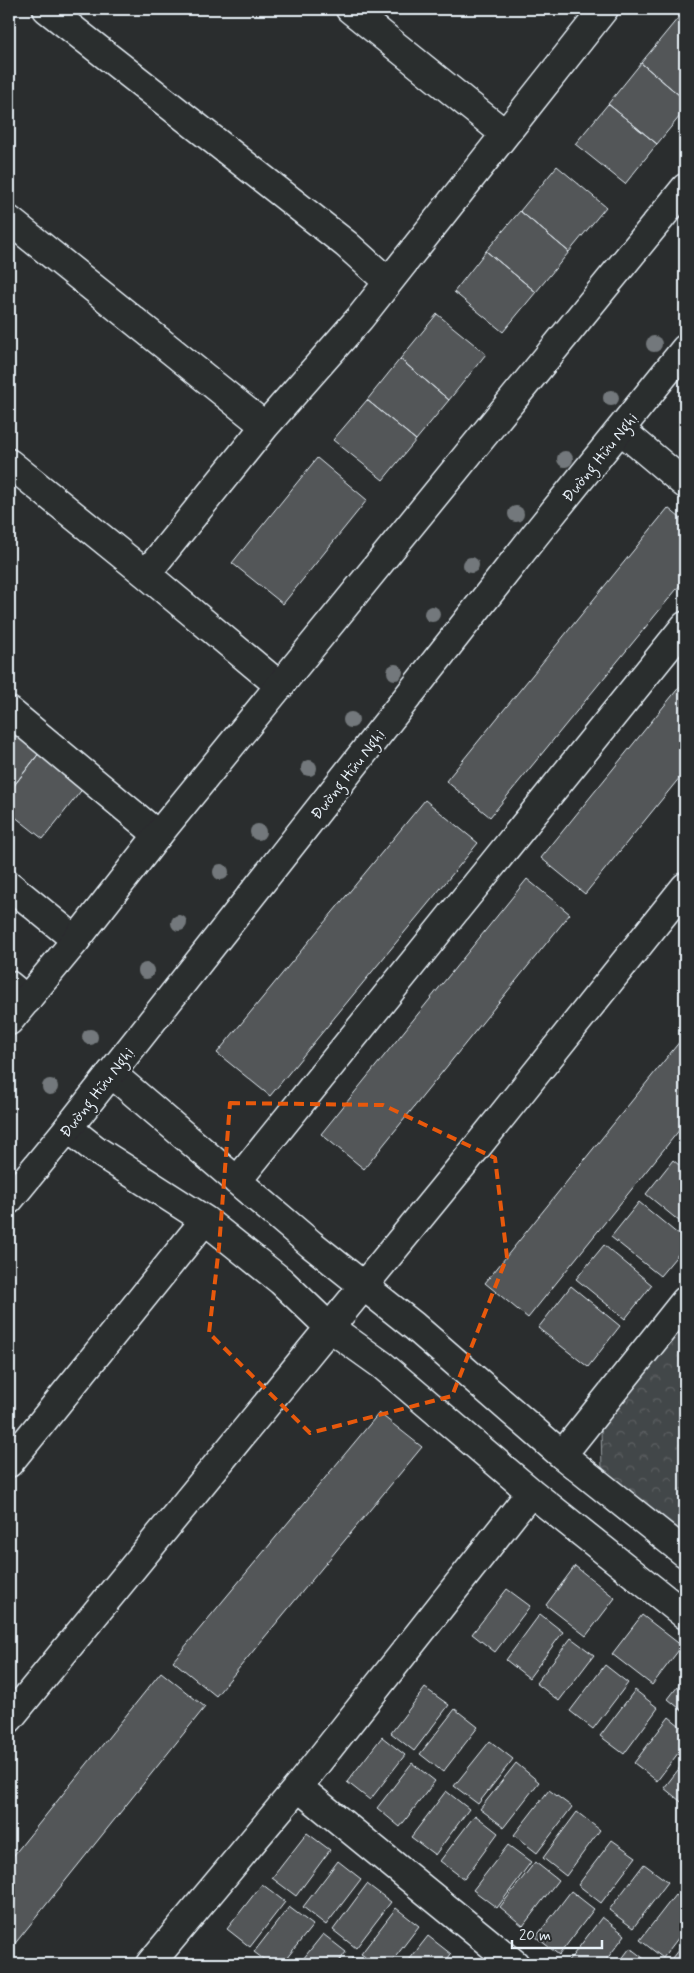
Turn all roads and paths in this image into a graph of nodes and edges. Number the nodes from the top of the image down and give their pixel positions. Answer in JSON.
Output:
{"nodes":[{"id":1,"x":47,"y":9,"type":"edge"},
{"id":2,"x":350,"y":9,"type":"edge"},
{"id":3,"x":604,"y":9,"type":"edge"},
{"id":4,"x":505,"y":134,"type":"junction"},
{"id":5,"x":685,"y":188,"type":"edge"},
{"id":6,"x":9,"y":220,"type":"edge"},
{"id":7,"x":388,"y":282,"type":"junction"},
{"id":8,"x":685,"y":349,"type":"edge"},
{"id":9,"x":265,"y":426,"type":"junction"},
{"id":10,"x":621,"y":430,"type":"junction"},
{"id":11,"x":9,"y":462,"type":"edge"},
{"id":12,"x":685,"y":484,"type":"edge"},
{"id":13,"x":146,"y":574,"type":"junction"},
{"id":14,"x":685,"y":626,"type":"edge"},
{"id":15,"x":280,"y":686,"type":"junction"},
{"id":16,"x":9,"y":711,"type":"edge"},
{"id":17,"x":158,"y":835,"type":"junction"},
{"id":18,"x":9,"y":885,"type":"edge"},
{"id":19,"x":685,"y":887,"type":"edge"},
{"id":20,"x":76,"y":940,"type":"junction"},
{"id":21,"x":18,"y":992,"type":"edge"},
{"id":22,"x":9,"y":1021,"type":"edge"},
{"id":23,"x":111,"y":1073,"type":"junction"},
{"id":24,"x":68,"y":1128,"type":"junction"},
{"id":25,"x":237,"y":1181,"type":"junction"},
{"id":26,"x":9,"y":1200,"type":"edge"},
{"id":27,"x":205,"y":1220,"type":"junction"},
{"id":28,"x":363,"y":1286,"type":"junction"},
{"id":29,"x":685,"y":1301,"type":"edge"},
{"id":30,"x":329,"y":1327,"type":"junction"},
{"id":31,"x":562,"y":1455,"type":"junction"},
{"id":32,"x":9,"y":1463,"type":"edge"},
{"id":33,"x":531,"y":1492,"type":"junction"},
{"id":34,"x":685,"y":1553,"type":"edge"},
{"id":35,"x":685,"y":1615,"type":"edge"},
{"id":36,"x":9,"y":1719,"type":"edge"},
{"id":37,"x":298,"y":1787,"type":"junction"},
{"id":38,"x":150,"y":1964,"type":"edge"},
{"id":39,"x":515,"y":1964,"type":"edge"}],
"edges":[{"from":1,"to":7,"type":"street"},
{"from":2,"to":4,"type":"street"},
{"from":3,"to":4,"type":"street"},
{"from":4,"to":7,"type":"street"},
{"from":5,"to":15,"type":"street"},
{"from":6,"to":9,"type":"street"},
{"from":7,"to":9,"type":"street"},
{"from":8,"to":10,"type":"street","name":"Đường Hữu Nghị"},
{"from":9,"to":13,"type":"street"},
{"from":10,"to":12,"type":"street"},
{"from":10,"to":23,"type":"street","name":"Đường Hữu Nghị"},
{"from":11,"to":13,"type":"street"},
{"from":13,"to":15,"type":"street"},
{"from":14,"to":25,"type":"street"},
{"from":15,"to":17,"type":"street"},
{"from":16,"to":17,"type":"street"},
{"from":17,"to":20,"type":"street"},
{"from":18,"to":20,"type":"street"},
{"from":19,"to":28,"type":"street"},
{"from":20,"to":21,"type":"street"},
{"from":21,"to":22,"type":"street"},
{"from":23,"to":24,"type":"street","name":"Đường Hữu Nghị"},
{"from":23,"to":25,"type":"street"},
{"from":24,"to":26,"type":"street","name":"Đường Hữu Nghị"},
{"from":24,"to":27,"type":"street"},
{"from":25,"to":28,"type":"street"},
{"from":27,"to":30,"type":"street"},
{"from":27,"to":32,"type":"street"},
{"from":28,"to":30,"type":"street"},
{"from":28,"to":31,"type":"street"},
{"from":29,"to":31,"type":"street"},
{"from":30,"to":33,"type":"street"},
{"from":30,"to":36,"type":"street"},
{"from":31,"to":34,"type":"street"},
{"from":33,"to":35,"type":"street"},
{"from":33,"to":37,"type":"street"},
{"from":37,"to":38,"type":"street"},
{"from":37,"to":39,"type":"street"}]}
